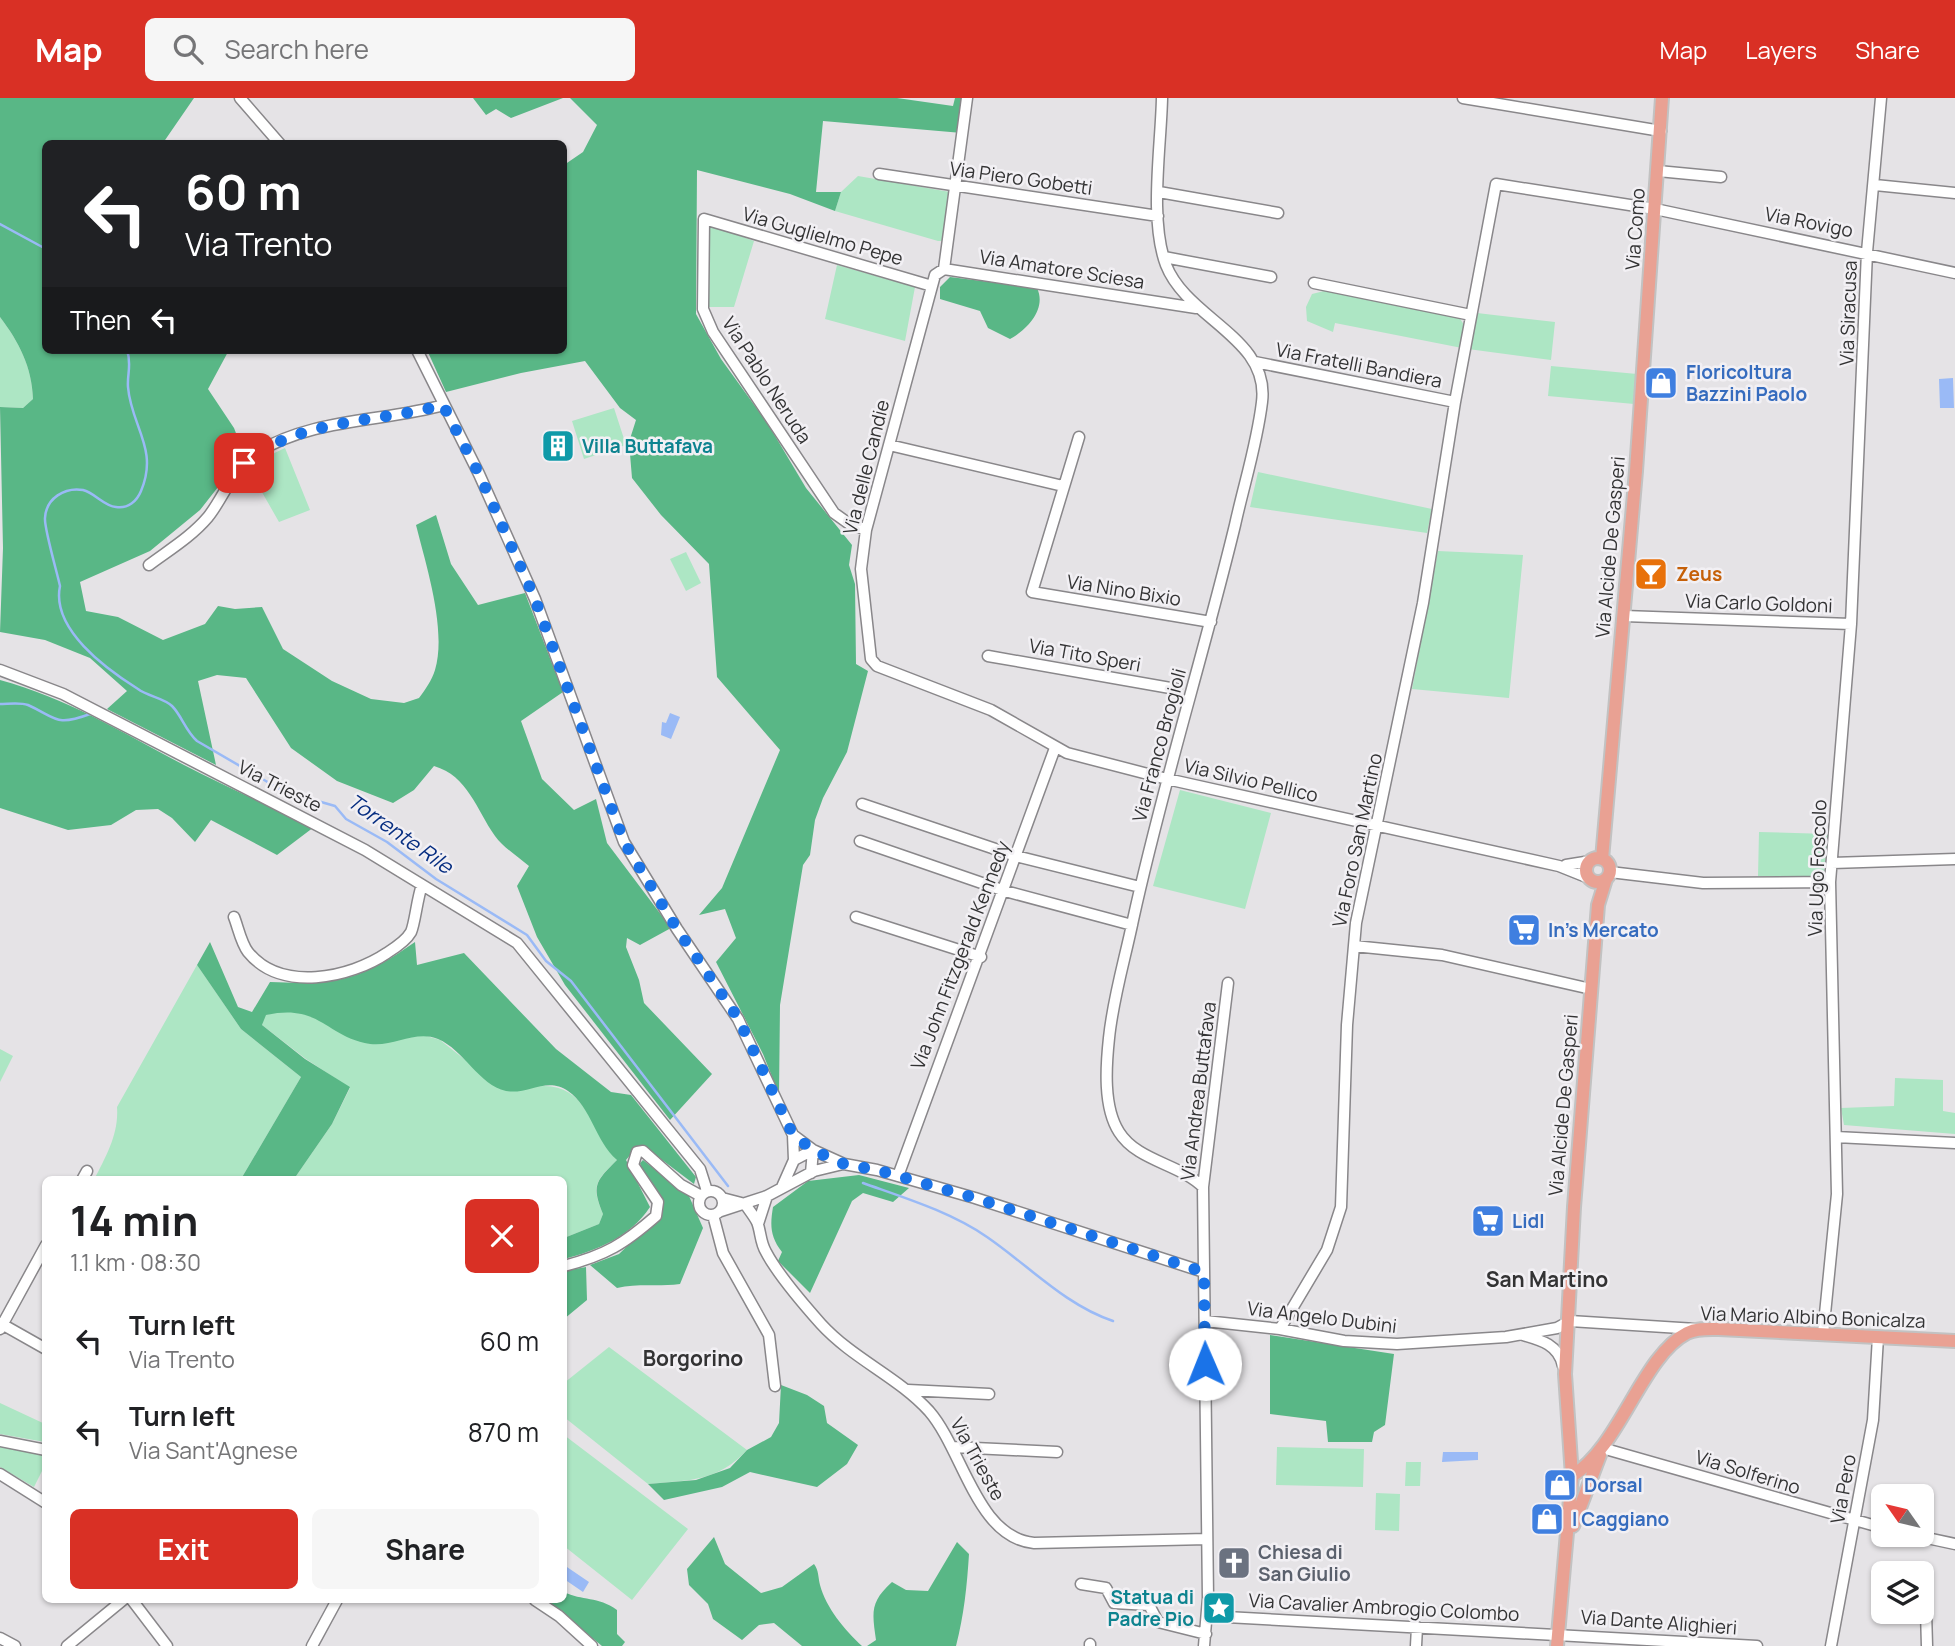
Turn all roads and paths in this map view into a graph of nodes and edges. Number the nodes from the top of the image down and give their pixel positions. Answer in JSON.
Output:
{"nodes":[{"id":1,"x":967,"y":98,"type":"edge"},
{"id":2,"x":1162,"y":98,"type":"edge"},
{"id":3,"x":1463,"y":98,"type":"edge"},
{"id":4,"x":1662,"y":98,"type":"edge"},
{"id":5,"x":1881,"y":98,"type":"edge"},
{"id":6,"x":242,"y":99,"type":"edge"},
{"id":7,"x":1661,"y":131,"type":"junction"},
{"id":8,"x":276,"y":140,"type":"edge"},
{"id":9,"x":1658,"y":172,"type":"junction"},
{"id":10,"x":879,"y":174,"type":"dead end"},
{"id":11,"x":1721,"y":177,"type":"dead end"},
{"id":12,"x":1496,"y":184,"type":"joint"},
{"id":13,"x":1875,"y":185,"type":"junction"},
{"id":14,"x":955,"y":187,"type":"junction"},
{"id":15,"x":1159,"y":192,"type":"junction"},
{"id":16,"x":1955,"y":193,"type":"edge"},
{"id":17,"x":1655,"y":209,"type":"junction"},
{"id":18,"x":1278,"y":213,"type":"dead end"},
{"id":19,"x":1158,"y":216,"type":"junction"},
{"id":20,"x":704,"y":219,"type":"joint"},
{"id":21,"x":1867,"y":252,"type":"junction"},
{"id":22,"x":1164,"y":257,"type":"junction"},
{"id":23,"x":944,"y":269,"type":"junction"},
{"id":24,"x":1955,"y":272,"type":"edge"},
{"id":25,"x":1271,"y":277,"type":"dead end"},
{"id":26,"x":1314,"y":284,"type":"dead end"},
{"id":27,"x":932,"y":286,"type":"junction"},
{"id":28,"x":1196,"y":308,"type":"junction"},
{"id":29,"x":1471,"y":315,"type":"junction"},
{"id":30,"x":419,"y":354,"type":"edge"},
{"id":31,"x":1255,"y":362,"type":"junction"},
{"id":32,"x":1644,"y":364,"type":"joint"},
{"id":33,"x":1455,"y":402,"type":"junction"},
{"id":34,"x":1863,"y":404,"type":"joint"},
{"id":35,"x":443,"y":405,"type":"junction"},
{"id":36,"x":1079,"y":437,"type":"dead end"},
{"id":37,"x":889,"y":446,"type":"junction"},
{"id":38,"x":1063,"y":486,"type":"junction"},
{"id":39,"x":866,"y":530,"type":"junction"},
{"id":40,"x":149,"y":565,"type":"dead end"},
{"id":41,"x":1624,"y":616,"type":"junction"},
{"id":42,"x":1211,"y":622,"type":"junction"},
{"id":43,"x":1851,"y":624,"type":"junction"},
{"id":44,"x":988,"y":656,"type":"dead end"},
{"id":45,"x":871,"y":659,"type":"joint"},
{"id":46,"x":0,"y":670,"type":"edge"},
{"id":47,"x":1185,"y":690,"type":"junction"},
{"id":48,"x":1055,"y":748,"type":"junction"},
{"id":49,"x":1167,"y":779,"type":"junction"},
{"id":50,"x":862,"y":804,"type":"dead end"},
{"id":51,"x":1378,"y":827,"type":"junction"},
{"id":52,"x":860,"y":841,"type":"dead end"},
{"id":53,"x":1016,"y":856,"type":"junction"},
{"id":54,"x":1955,"y":859,"type":"edge"},
{"id":55,"x":1597,"y":860,"type":"junction"},
{"id":56,"x":1832,"y":863,"type":"junction"},
{"id":57,"x":1559,"y":866,"type":"junction"},
{"id":58,"x":1608,"y":876,"type":"junction"},
{"id":59,"x":1590,"y":879,"type":"junction"},
{"id":60,"x":1830,"y":882,"type":"junction"},
{"id":61,"x":422,"y":885,"type":"junction"},
{"id":62,"x":1140,"y":887,"type":"junction"},
{"id":63,"x":1005,"y":891,"type":"junction"},
{"id":64,"x":1598,"y":905,"type":"junction"},
{"id":65,"x":234,"y":917,"type":"dead end"},
{"id":66,"x":856,"y":917,"type":"dead end"},
{"id":67,"x":1132,"y":925,"type":"junction"},
{"id":68,"x":1353,"y":946,"type":"junction"},
{"id":69,"x":981,"y":957,"type":"junction"},
{"id":70,"x":1228,"y":983,"type":"dead end"},
{"id":71,"x":1591,"y":989,"type":"junction"},
{"id":72,"x":793,"y":1135,"type":"junction"},
{"id":73,"x":1836,"y":1137,"type":"junction"},
{"id":74,"x":1955,"y":1143,"type":"edge"},
{"id":75,"x":813,"y":1150,"type":"junction"},
{"id":76,"x":795,"y":1156,"type":"junction"},
{"id":77,"x":844,"y":1164,"type":"junction"},
{"id":78,"x":811,"y":1173,"type":"junction"},
{"id":79,"x":898,"y":1176,"type":"junction"},
{"id":80,"x":782,"y":1187,"type":"junction"},
{"id":81,"x":1203,"y":1187,"type":"junction"},
{"id":82,"x":704,"y":1194,"type":"junction"},
{"id":83,"x":767,"y":1196,"type":"junction"},
{"id":84,"x":722,"y":1198,"type":"junction"},
{"id":85,"x":745,"y":1204,"type":"junction"},
{"id":86,"x":717,"y":1213,"type":"junction"},
{"id":87,"x":758,"y":1224,"type":"junction"},
{"id":88,"x":42,"y":1252,"type":"edge"},
{"id":89,"x":567,"y":1265,"type":"edge"},
{"id":90,"x":1204,"y":1272,"type":"junction"},
{"id":91,"x":1205,"y":1321,"type":"junction"},
{"id":92,"x":1570,"y":1321,"type":"junction"},
{"id":93,"x":1,"y":1326,"type":"edge"},
{"id":94,"x":1280,"y":1329,"type":"junction"},
{"id":95,"x":1700,"y":1329,"type":"junction"},
{"id":96,"x":1519,"y":1334,"type":"junction"},
{"id":97,"x":1823,"y":1334,"type":"junction"},
{"id":98,"x":1878,"y":1337,"type":"junction"},
{"id":99,"x":1541,"y":1340,"type":"junction"},
{"id":100,"x":1568,"y":1340,"type":"junction"},
{"id":101,"x":1955,"y":1341,"type":"edge"},
{"id":102,"x":42,"y":1347,"type":"edge"},
{"id":103,"x":1565,"y":1374,"type":"junction"},
{"id":104,"x":775,"y":1386,"type":"dead end"},
{"id":105,"x":908,"y":1390,"type":"junction"},
{"id":106,"x":989,"y":1394,"type":"dead end"},
{"id":107,"x":0,"y":1440,"type":"edge"},
{"id":108,"x":953,"y":1447,"type":"junction"},
{"id":109,"x":1602,"y":1448,"type":"junction"},
{"id":110,"x":42,"y":1450,"type":"edge"},
{"id":111,"x":1057,"y":1452,"type":"dead end"},
{"id":112,"x":0,"y":1474,"type":"edge"},
{"id":113,"x":1572,"y":1476,"type":"junction"},
{"id":114,"x":42,"y":1500,"type":"edge"},
{"id":115,"x":1856,"y":1522,"type":"junction"},
{"id":116,"x":1871,"y":1525,"type":"edge"},
{"id":117,"x":1207,"y":1539,"type":"junction"},
{"id":118,"x":1934,"y":1540,"type":"edge"},
{"id":119,"x":1955,"y":1544,"type":"edge"},
{"id":120,"x":1564,"y":1554,"type":"junction"},
{"id":121,"x":1081,"y":1584,"type":"dead end"},
{"id":122,"x":119,"y":1603,"type":"edge"},
{"id":123,"x":134,"y":1603,"type":"edge"},
{"id":124,"x":335,"y":1603,"type":"edge"},
{"id":125,"x":540,"y":1603,"type":"edge"},
{"id":126,"x":1208,"y":1616,"type":"junction"},
{"id":127,"x":1927,"y":1624,"type":"edge"},
{"id":128,"x":1417,"y":1627,"type":"junction"},
{"id":129,"x":1206,"y":1634,"type":"junction"},
{"id":130,"x":0,"y":1637,"type":"edge"},
{"id":131,"x":1557,"y":1640,"type":"edge"},
{"id":132,"x":15,"y":1646,"type":"edge"},
{"id":133,"x":67,"y":1646,"type":"edge"},
{"id":134,"x":167,"y":1646,"type":"edge"},
{"id":135,"x":312,"y":1646,"type":"edge"},
{"id":136,"x":592,"y":1646,"type":"edge"},
{"id":137,"x":1204,"y":1646,"type":"edge"},
{"id":138,"x":1416,"y":1646,"type":"edge"},
{"id":139,"x":1757,"y":1646,"type":"edge"},
{"id":140,"x":1831,"y":1646,"type":"edge"},
{"id":141,"x":1927,"y":1646,"type":"edge"}],
"edges":[{"from":1,"to":14,"type":"street"},
{"from":2,"to":15,"type":"street"},
{"from":3,"to":7,"type":"street"},
{"from":4,"to":7,"type":"main road","name":"Via Como"},
{"from":5,"to":13,"type":"street","name":"Via Siracusa"},
{"from":6,"to":8,"type":"street"},
{"from":7,"to":9,"type":"main road","name":"Via Como"},
{"from":9,"to":11,"type":"street"},
{"from":9,"to":17,"type":"main road","name":"Via Como"},
{"from":10,"to":14,"type":"street","name":"Via Piero Gobetti"},
{"from":12,"to":17,"type":"street","name":"Via Rovigo"},
{"from":12,"to":29,"type":"street","name":"Via Foro San Martino"},
{"from":13,"to":16,"type":"street"},
{"from":13,"to":21,"type":"street","name":"Via Siracusa"},
{"from":14,"to":19,"type":"street","name":"Via Piero Gobetti"},
{"from":14,"to":23,"type":"street"},
{"from":15,"to":18,"type":"street"},
{"from":15,"to":19,"type":"street"},
{"from":17,"to":21,"type":"street","name":"Via Rovigo"},
{"from":17,"to":32,"type":"main road","name":"Via Como"},
{"from":19,"to":22,"type":"street"},
{"from":20,"to":27,"type":"street","name":"Via Guglielmo Pepe"},
{"from":20,"to":39,"type":"street","name":"Via Pablo Neruda"},
{"from":21,"to":24,"type":"street","name":"Via Rovigo"},
{"from":21,"to":34,"type":"street","name":"Via Siracusa"},
{"from":22,"to":25,"type":"street"},
{"from":22,"to":28,"type":"street"},
{"from":23,"to":27,"type":"street"},
{"from":23,"to":28,"type":"street","name":"Via Amatore Sciesa"},
{"from":26,"to":29,"type":"street"},
{"from":27,"to":37,"type":"street","name":"Via delle Candie"},
{"from":28,"to":31,"type":"street"},
{"from":29,"to":33,"type":"street","name":"Via Foro San Martino"},
{"from":30,"to":35,"type":"street"},
{"from":31,"to":33,"type":"street","name":"Via Fratelli Bandiera"},
{"from":31,"to":42,"type":"street","name":"Via Franco Brogioli"},
{"from":32,"to":41,"type":"main road","name":"Via Alcide De Gasperi"},
{"from":33,"to":51,"type":"street","name":"Via Foro San Martino"},
{"from":34,"to":43,"type":"street","name":"Via Ugo Foscolo"},
{"from":35,"to":40,"type":"street"},
{"from":35,"to":72,"type":"street"},
{"from":36,"to":38,"type":"street"},
{"from":37,"to":38,"type":"street"},
{"from":37,"to":39,"type":"street","name":"Via delle Candie"},
{"from":38,"to":42,"type":"street","name":"Via Nino Bixio"},
{"from":39,"to":45,"type":"street","name":"Via delle Candie"},
{"from":41,"to":43,"type":"street","name":"Via Carlo Goldoni"},
{"from":41,"to":55,"type":"main road","name":"Via Alcide De Gasperi"},
{"from":42,"to":47,"type":"street","name":"Via Franco Brogioli"},
{"from":43,"to":56,"type":"street","name":"Via Ugo Foscolo"},
{"from":44,"to":47,"type":"street","name":"Via Tito Speri"},
{"from":45,"to":48,"type":"street","name":"Via Silvio Pellico"},
{"from":46,"to":61,"type":"street","name":"Via Trieste"},
{"from":47,"to":49,"type":"street","name":"Via Franco Brogioli"},
{"from":48,"to":49,"type":"street","name":"Via Silvio Pellico"},
{"from":48,"to":53,"type":"street","name":"Via John Fitzgerald Kennedy"},
{"from":49,"to":51,"type":"street","name":"Via Silvio Pellico"},
{"from":49,"to":62,"type":"street","name":"Via Franco Brogioli"},
{"from":50,"to":53,"type":"street"},
{"from":51,"to":57,"type":"street","name":"Via Silvio Pellico"},
{"from":51,"to":68,"type":"street","name":"Via Foro San Martino"},
{"from":52,"to":63,"type":"street"},
{"from":53,"to":62,"type":"street"},
{"from":53,"to":63,"type":"street","name":"Via John Fitzgerald Kennedy"},
{"from":54,"to":56,"type":"street"},
{"from":55,"to":57,"type":"street","name":"Via Silvio Pellico"},
{"from":55,"to":58,"type":"main road"},
{"from":55,"to":59,"type":"main road","name":"Via Alcide De Gasperi"},
{"from":56,"to":60,"type":"street","name":"Via Ugo Foscolo"},
{"from":57,"to":59,"type":"street","name":"Via Silvio Pellico"},
{"from":58,"to":59,"type":"main road"},
{"from":58,"to":60,"type":"street"},
{"from":58,"to":64,"type":"main road","name":"Via Alcide De Gasperi"},
{"from":59,"to":64,"type":"main road","name":"Via Alcide De Gasperi"},
{"from":60,"to":73,"type":"street","name":"Via Ugo Foscolo"},
{"from":61,"to":65,"type":"street"},
{"from":61,"to":82,"type":"street","name":"Via Trieste"},
{"from":62,"to":67,"type":"street","name":"Via Franco Brogioli"},
{"from":63,"to":67,"type":"street"},
{"from":63,"to":69,"type":"street","name":"Via John Fitzgerald Kennedy"},
{"from":64,"to":71,"type":"main road","name":"Via Alcide De Gasperi"},
{"from":66,"to":69,"type":"street"},
{"from":67,"to":81,"type":"street","name":"Via Franco Brogioli"},
{"from":68,"to":71,"type":"street"},
{"from":68,"to":94,"type":"street","name":"Via Foro San Martino"},
{"from":69,"to":79,"type":"street","name":"Via John Fitzgerald Kennedy"},
{"from":70,"to":81,"type":"street","name":"Via Andrea Buttafava"},
{"from":71,"to":92,"type":"main road","name":"Via Alcide De Gasperi"},
{"from":72,"to":75,"type":"street"},
{"from":72,"to":76,"type":"street"},
{"from":73,"to":74,"type":"street"},
{"from":73,"to":97,"type":"street","name":"Via Ugo Foscolo"},
{"from":75,"to":76,"type":"street"},
{"from":75,"to":77,"type":"street"},
{"from":75,"to":78,"type":"street"},
{"from":76,"to":78,"type":"street"},
{"from":76,"to":80,"type":"street"},
{"from":77,"to":78,"type":"street"},
{"from":77,"to":79,"type":"street"},
{"from":78,"to":80,"type":"street"},
{"from":79,"to":90,"type":"street"},
{"from":80,"to":83,"type":"street"},
{"from":81,"to":90,"type":"street","name":"Via Andrea Buttafava"},
{"from":82,"to":84,"type":"street"},
{"from":82,"to":86,"type":"street"},
{"from":82,"to":89,"type":"street"},
{"from":83,"to":85,"type":"street"},
{"from":83,"to":87,"type":"street"},
{"from":84,"to":85,"type":"street"},
{"from":84,"to":86,"type":"street"},
{"from":85,"to":86,"type":"street"},
{"from":85,"to":87,"type":"street","name":"Via Trieste"},
{"from":86,"to":104,"type":"street"},
{"from":87,"to":105,"type":"street","name":"Via Trieste"},
{"from":88,"to":93,"type":"street"},
{"from":90,"to":91,"type":"street","name":"Via Andrea Buttafava"},
{"from":91,"to":94,"type":"street","name":"Via Angelo Dubini"},
{"from":91,"to":117,"type":"street","name":"Via Andrea Buttafava"},
{"from":92,"to":95,"type":"street"},
{"from":92,"to":96,"type":"street","name":"Via Angelo Dubini"},
{"from":92,"to":100,"type":"main road","name":"Via Alcide De Gasperi"},
{"from":93,"to":102,"type":"street"},
{"from":94,"to":96,"type":"street","name":"Via Angelo Dubini"},
{"from":95,"to":97,"type":"main road","name":"Via Mario Albino Bonicalza"},
{"from":95,"to":109,"type":"main road","name":"Via Mario Albino Bonicalza"},
{"from":96,"to":99,"type":"street","name":"Via Angelo Dubini"},
{"from":97,"to":98,"type":"main road","name":"Via Mario Albino Bonicalza"},
{"from":98,"to":101,"type":"main road","name":"Via Mario Albino Bonicalza"},
{"from":98,"to":115,"type":"street","name":"Via Pero"},
{"from":99,"to":100,"type":"street","name":"Via Angelo Dubini"},
{"from":99,"to":103,"type":"street"},
{"from":100,"to":103,"type":"main road","name":"Via Alcide De Gasperi"},
{"from":103,"to":113,"type":"main road","name":"Via Alcide De Gasperi"},
{"from":105,"to":106,"type":"street"},
{"from":105,"to":108,"type":"street","name":"Via Trieste"},
{"from":107,"to":110,"type":"street"},
{"from":108,"to":111,"type":"street"},
{"from":108,"to":117,"type":"street","name":"Via Trieste"},
{"from":109,"to":113,"type":"main road","name":"Via Mario Albino Bonicalza"},
{"from":109,"to":115,"type":"street","name":"Via Solferino"},
{"from":109,"to":120,"type":"main road","name":"Via Mario Albino Bonicalza"},
{"from":112,"to":114,"type":"street"},
{"from":113,"to":120,"type":"main road","name":"Via Alcide De Gasperi"},
{"from":115,"to":116,"type":"street","name":"Via Solferino"},
{"from":115,"to":140,"type":"street","name":"Via Pero"},
{"from":117,"to":126,"type":"street","name":"Via Andrea Buttafava"},
{"from":118,"to":119,"type":"street"},
{"from":120,"to":131,"type":"main road"},
{"from":121,"to":129,"type":"street"},
{"from":122,"to":133,"type":"street"},
{"from":123,"to":134,"type":"street"},
{"from":124,"to":135,"type":"street"},
{"from":125,"to":136,"type":"street"},
{"from":126,"to":128,"type":"street","name":"Via Cavalier Ambrogio Colombo"},
{"from":126,"to":129,"type":"street","name":"Via Andrea Buttafava"},
{"from":127,"to":141,"type":"street"},
{"from":128,"to":131,"type":"street","name":"Via Cavalier Ambrogio Colombo"},
{"from":128,"to":138,"type":"street"},
{"from":129,"to":137,"type":"street","name":"Via Andrea Buttafava"},
{"from":130,"to":132,"type":"street"},
{"from":131,"to":139,"type":"street","name":"Via Dante Alighieri"}]}
